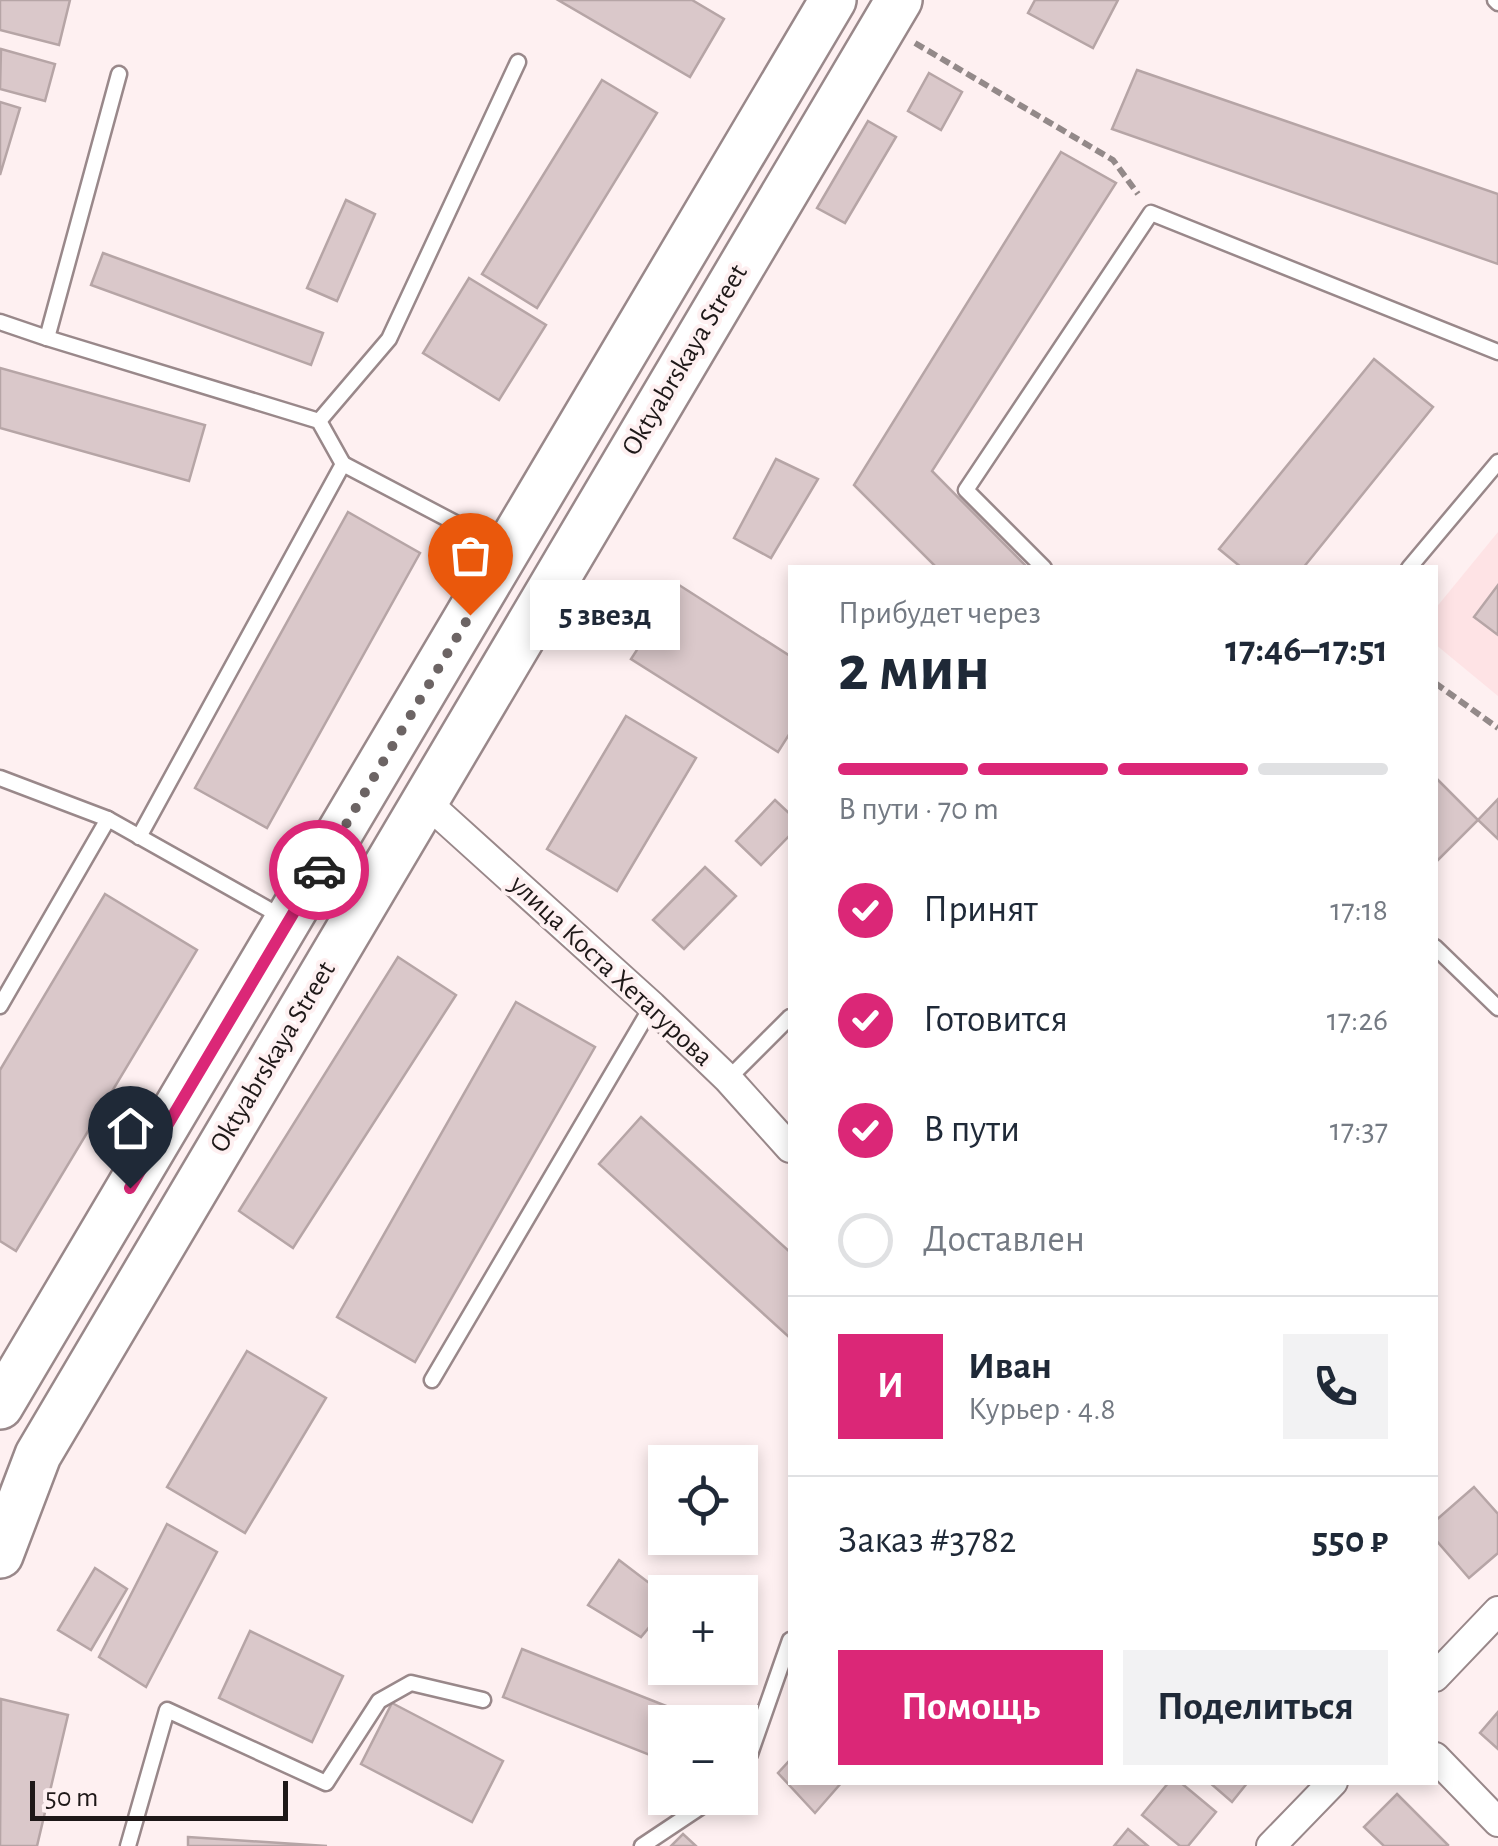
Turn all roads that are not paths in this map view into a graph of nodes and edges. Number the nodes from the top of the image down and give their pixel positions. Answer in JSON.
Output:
{"nodes":[{"id":1,"x":833,"y":0,"type":"edge"},
{"id":2,"x":891,"y":12,"type":"edge"},
{"id":3,"x":518,"y":62,"type":"dead end"},
{"id":4,"x":119,"y":74,"type":"dead end"},
{"id":5,"x":0,"y":322,"type":"edge"},
{"id":6,"x":48,"y":338,"type":"junction"},
{"id":7,"x":1498,"y":352,"type":"edge"},
{"id":8,"x":318,"y":421,"type":"junction"},
{"id":9,"x":1498,"y":462,"type":"edge"},
{"id":10,"x":343,"y":464,"type":"junction"},
{"id":11,"x":508,"y":551,"type":"junction"},
{"id":12,"x":1041,"y":565,"type":"edge"},
{"id":13,"x":1412,"y":565,"type":"edge"},
{"id":14,"x":0,"y":778,"type":"edge"},
{"id":15,"x":425,"y":800,"type":"junction"},
{"id":16,"x":108,"y":819,"type":"junction"},
{"id":17,"x":139,"y":836,"type":"junction"},
{"id":18,"x":288,"y":920,"type":"junction"},
{"id":19,"x":1438,"y":949,"type":"edge"},
{"id":20,"x":0,"y":1006,"type":"edge"},
{"id":21,"x":652,"y":1006,"type":"junction"},
{"id":22,"x":1498,"y":1008,"type":"edge"},
{"id":23,"x":788,"y":1020,"type":"edge"},
{"id":24,"x":728,"y":1079,"type":"junction"},
{"id":25,"x":788,"y":1146,"type":"edge"},
{"id":26,"x":432,"y":1380,"type":"dead end"},
{"id":27,"x":0,"y":1406,"type":"edge"},
{"id":28,"x":0,"y":1555,"type":"edge"},
{"id":29,"x":1498,"y":1611,"type":"edge"},
{"id":30,"x":788,"y":1646,"type":"edge"},
{"id":31,"x":1438,"y":1674,"type":"edge"},
{"id":32,"x":483,"y":1700,"type":"dead end"},
{"id":33,"x":758,"y":1731,"type":"edge"},
{"id":34,"x":1438,"y":1761,"type":"edge"},
{"id":35,"x":1330,"y":1785,"type":"edge"},
{"id":36,"x":688,"y":1815,"type":"edge"},
{"id":37,"x":1498,"y":1822,"type":"edge"},
{"id":38,"x":128,"y":1846,"type":"edge"},
{"id":39,"x":642,"y":1846,"type":"edge"},
{"id":40,"x":1271,"y":1846,"type":"edge"}],
"edges":[{"from":1,"to":11,"type":"main road","name":"Oktyabrskaya Street"},
{"from":2,"to":15,"type":"main road","name":"Oktyabrskaya Street"},
{"from":3,"to":8,"type":"lane"},
{"from":4,"to":6,"type":"lane"},
{"from":5,"to":6,"type":"lane"},
{"from":6,"to":8,"type":"lane"},
{"from":7,"to":12,"type":"lane"},
{"from":8,"to":10,"type":"lane"},
{"from":9,"to":13,"type":"lane"},
{"from":10,"to":11,"type":"lane"},
{"from":10,"to":17,"type":"lane"},
{"from":11,"to":18,"type":"main road","name":"Oktyabrskaya Street"},
{"from":14,"to":16,"type":"lane"},
{"from":15,"to":21,"type":"street","name":"улица Коста Хетагурова"},
{"from":15,"to":28,"type":"main road","name":"Oktyabrskaya Street"},
{"from":16,"to":17,"type":"lane"},
{"from":16,"to":20,"type":"lane"},
{"from":17,"to":18,"type":"lane"},
{"from":18,"to":27,"type":"main road","name":"Oktyabrskaya Street"},
{"from":19,"to":22,"type":"lane"},
{"from":21,"to":24,"type":"street","name":"улица Коста Хетагурова"},
{"from":21,"to":26,"type":"lane"},
{"from":23,"to":24,"type":"lane"},
{"from":24,"to":25,"type":"street","name":"улица Коста Хетагурова"},
{"from":29,"to":31,"type":"street"},
{"from":30,"to":33,"type":"lane"},
{"from":32,"to":38,"type":"lane"},
{"from":34,"to":37,"type":"street"},
{"from":35,"to":40,"type":"street"},
{"from":36,"to":39,"type":"lane"}]}
